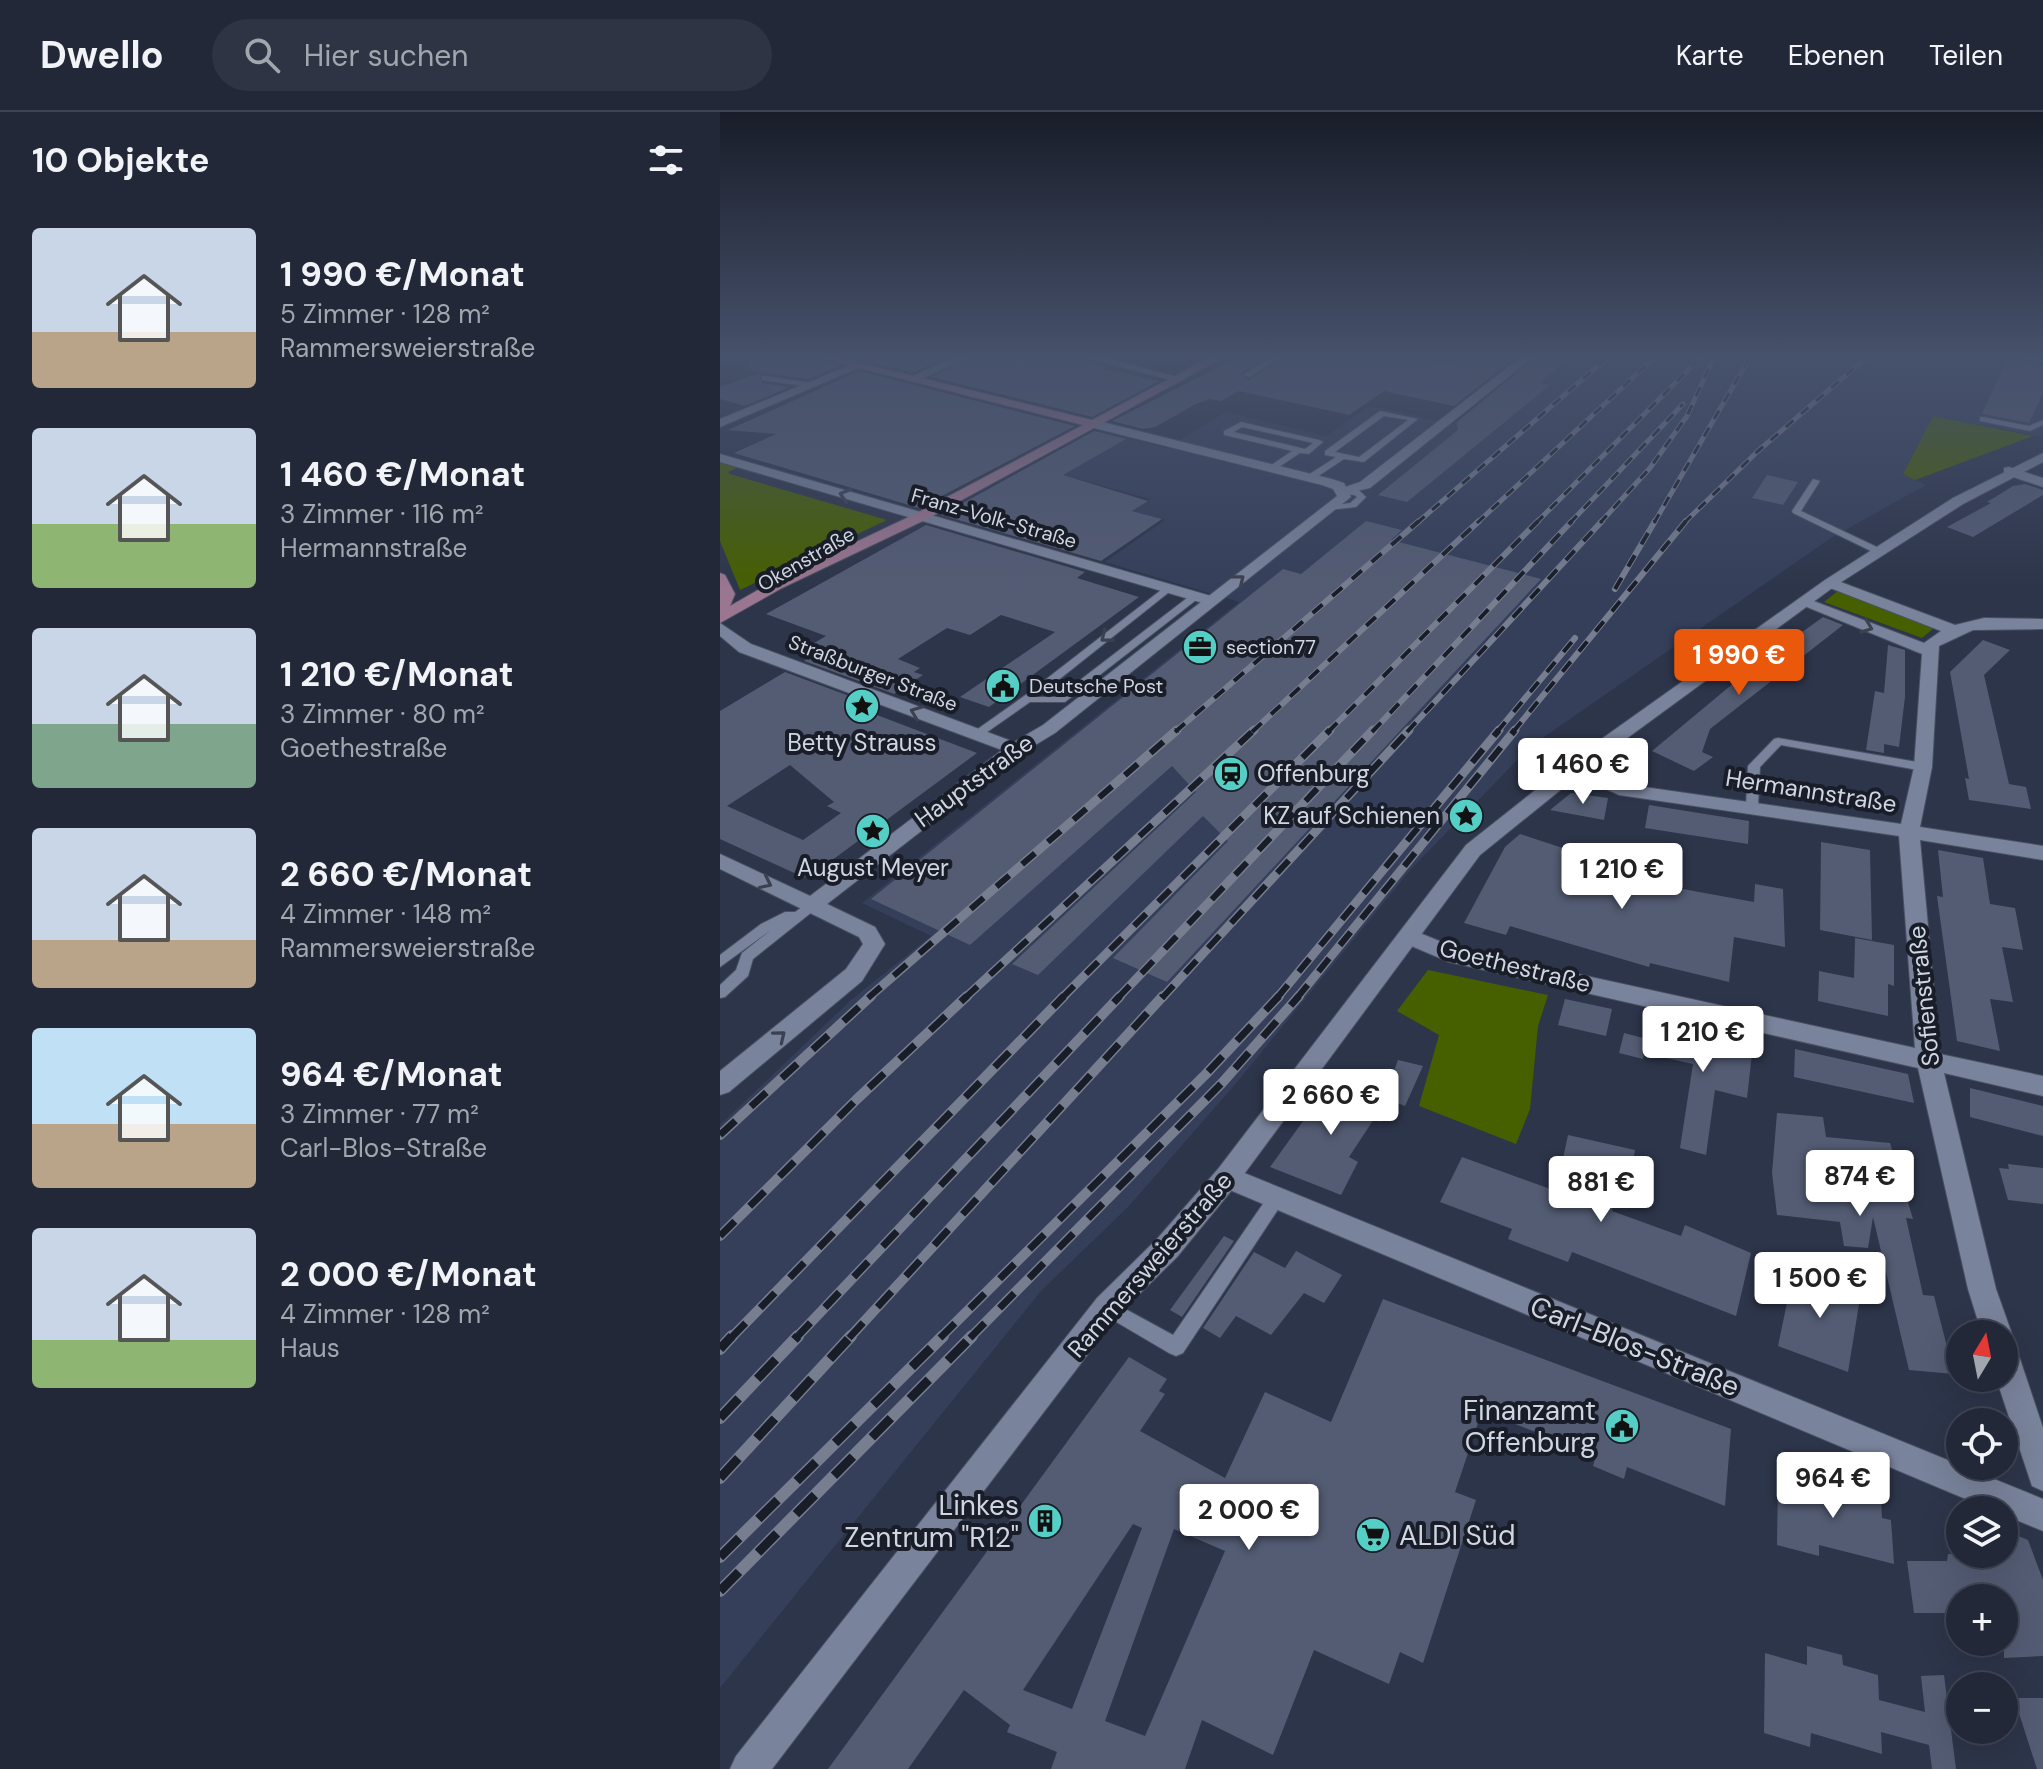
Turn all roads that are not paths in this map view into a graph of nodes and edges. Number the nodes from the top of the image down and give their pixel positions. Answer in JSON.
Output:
{"nodes":[{"id":1,"x":1075,"y":434,"type":"edge"},
{"id":2,"x":1136,"y":434,"type":"edge"},
{"id":3,"x":1233,"y":434,"type":"edge"},
{"id":4,"x":1286,"y":434,"type":"edge"},
{"id":5,"x":1354,"y":434,"type":"edge"},
{"id":6,"x":1394,"y":434,"type":"edge"},
{"id":7,"x":1427,"y":434,"type":"edge"},
{"id":8,"x":1299,"y":450,"type":"junction"},
{"id":9,"x":1343,"y":456,"type":"junction"},
{"id":10,"x":2043,"y":457,"type":"edge"},
{"id":11,"x":720,"y":458,"type":"edge"},
{"id":12,"x":1273,"y":468,"type":"junction"},
{"id":13,"x":2009,"y":471,"type":"junction"},
{"id":14,"x":1311,"y":477,"type":"junction"},
{"id":15,"x":1371,"y":477,"type":"junction"},
{"id":16,"x":1816,"y":481,"type":"dead end"},
{"id":17,"x":1327,"y":482,"type":"junction"},
{"id":18,"x":2043,"y":483,"type":"edge"},
{"id":19,"x":1344,"y":492,"type":"junction"},
{"id":20,"x":914,"y":520,"type":"junction"},
{"id":21,"x":1878,"y":551,"type":"junction"},
{"id":22,"x":720,"y":578,"type":"edge"},
{"id":23,"x":1830,"y":583,"type":"junction"},
{"id":24,"x":1168,"y":589,"type":"junction"},
{"id":25,"x":727,"y":594,"type":"junction"},
{"id":26,"x":1203,"y":599,"type":"junction"},
{"id":27,"x":750,"y":600,"type":"junction"},
{"id":28,"x":775,"y":600,"type":"junction"},
{"id":29,"x":1805,"y":603,"type":"junction"},
{"id":30,"x":720,"y":610,"type":"edge"},
{"id":31,"x":720,"y":620,"type":"edge"},
{"id":32,"x":2043,"y":624,"type":"edge"},
{"id":33,"x":720,"y":628,"type":"edge"},
{"id":34,"x":1951,"y":629,"type":"junction"},
{"id":35,"x":720,"y":646,"type":"edge"},
{"id":36,"x":745,"y":648,"type":"junction"},
{"id":37,"x":1930,"y":651,"type":"junction"},
{"id":38,"x":1031,"y":696,"type":"junction"},
{"id":39,"x":1061,"y":700,"type":"junction"},
{"id":40,"x":1001,"y":718,"type":"junction"},
{"id":41,"x":976,"y":735,"type":"junction"},
{"id":42,"x":1015,"y":749,"type":"junction"},
{"id":43,"x":1923,"y":767,"type":"junction"},
{"id":44,"x":1573,"y":770,"type":"junction"},
{"id":45,"x":1752,"y":806,"type":"junction"},
{"id":46,"x":1909,"y":833,"type":"junction"},
{"id":47,"x":2043,"y":853,"type":"edge"},
{"id":48,"x":720,"y":861,"type":"edge"},
{"id":49,"x":812,"y":905,"type":"junction"},
{"id":50,"x":1410,"y":937,"type":"junction"},
{"id":51,"x":720,"y":962,"type":"edge"},
{"id":52,"x":720,"y":993,"type":"edge"},
{"id":53,"x":1928,"y":1059,"type":"junction"},
{"id":54,"x":720,"y":1085,"type":"edge"},
{"id":55,"x":2043,"y":1086,"type":"edge"},
{"id":56,"x":1227,"y":1177,"type":"junction"},
{"id":57,"x":1275,"y":1200,"type":"junction"},
{"id":58,"x":1107,"y":1307,"type":"junction"},
{"id":59,"x":1992,"y":1320,"type":"edge"},
{"id":60,"x":2016,"y":1392,"type":"edge"},
{"id":61,"x":2043,"y":1475,"type":"edge"},
{"id":62,"x":2043,"y":1515,"type":"edge"},
{"id":63,"x":749,"y":1769,"type":"edge"}],
"edges":[{"from":1,"to":20,"type":"main road","name":"Okenstraße"},
{"from":2,"to":12,"type":"street"},
{"from":3,"to":8,"type":"lane"},
{"from":4,"to":8,"type":"lane"},
{"from":5,"to":9,"type":"lane"},
{"from":6,"to":9,"type":"lane"},
{"from":7,"to":15,"type":"street"},
{"from":8,"to":12,"type":"lane"},
{"from":9,"to":14,"type":"lane"},
{"from":10,"to":13,"type":"street","name":"Rammersweierstraße"},
{"from":20,"to":11,"type":"street","name":"Franz-Volk-Straße","one_way":true},
{"from":12,"to":14,"type":"street"},
{"from":13,"to":18,"type":"street"},
{"from":13,"to":21,"type":"street","name":"Rammersweierstraße"},
{"from":14,"to":17,"type":"street"},
{"from":15,"to":17,"type":"street"},
{"from":15,"to":19,"type":"street"},
{"from":16,"to":21,"type":"lane"},
{"from":17,"to":19,"type":"street"},
{"from":26,"to":19,"type":"street","name":"Hauptstraße","one_way":true},
{"from":20,"to":24,"type":"street","name":"Franz-Volk-Straße"},
{"from":20,"to":27,"type":"main road","name":"Okenstraße"},
{"from":20,"to":28,"type":"main road","name":"Okenstraße"},
{"from":21,"to":23,"type":"street","name":"Rammersweierstraße"},
{"from":22,"to":25,"type":"main road"},
{"from":23,"to":29,"type":"street","name":"Rammersweierstraße"},
{"from":23,"to":34,"type":"street"},
{"from":24,"to":26,"type":"street","name":"Franz-Volk-Straße"},
{"from":24,"to":38,"type":"lane","one_way":true},
{"from":25,"to":27,"type":"main road"},
{"from":25,"to":30,"type":"main road"},
{"from":26,"to":39,"type":"lane"},
{"from":26,"to":42,"type":"street","name":"Hauptstraße"},
{"from":27,"to":28,"type":"main road"},
{"from":27,"to":31,"type":"main road","name":"Okenstraße"},
{"from":28,"to":31,"type":"main road","name":"Okenstraße"},
{"from":29,"to":37,"type":"street","one_way":true},
{"from":29,"to":44,"type":"street","name":"Rammersweierstraße"},
{"from":32,"to":34,"type":"street"},
{"from":33,"to":36,"type":"street","name":"Straßburger Straße"},
{"from":34,"to":37,"type":"street"},
{"from":35,"to":36,"type":"street"},
{"from":41,"to":36,"type":"street","name":"Straßburger Straße","one_way":true},
{"from":37,"to":43,"type":"street","name":"Sofienstraße"},
{"from":38,"to":39,"type":"lane"},
{"from":38,"to":40,"type":"lane"},
{"from":39,"to":40,"type":"lane"},
{"from":40,"to":41,"type":"lane"},
{"from":41,"to":42,"type":"street","name":"Straßburger Straße"},
{"from":42,"to":49,"type":"street","name":"Hauptstraße"},
{"from":43,"to":45,"type":"lane"},
{"from":43,"to":46,"type":"street","name":"Sofienstraße"},
{"from":44,"to":45,"type":"street","name":"Hermannstraße"},
{"from":44,"to":50,"type":"street","name":"Rammersweierstraße"},
{"from":45,"to":46,"type":"street","name":"Hermannstraße"},
{"from":46,"to":47,"type":"street","name":"Hermannstraße"},
{"from":46,"to":53,"type":"street","name":"Sofienstraße"},
{"from":48,"to":49,"type":"street","one_way":true},
{"from":49,"to":51,"type":"lane"},
{"from":49,"to":52,"type":"lane"},
{"from":54,"to":49,"type":"street","one_way":true},
{"from":50,"to":53,"type":"street","name":"Goethestraße"},
{"from":50,"to":56,"type":"street","name":"Rammersweierstraße"},
{"from":53,"to":55,"type":"street","name":"Goethestraße"},
{"from":53,"to":59,"type":"street","name":"Sofienstraße"},
{"from":56,"to":57,"type":"street","name":"Carl-Blos-Straße"},
{"from":56,"to":58,"type":"street","name":"Rammersweierstraße"},
{"from":57,"to":58,"type":"lane"},
{"from":57,"to":62,"type":"street","name":"Carl-Blos-Straße"},
{"from":58,"to":63,"type":"street","name":"Rammersweierstraße"},
{"from":60,"to":61,"type":"street"}]}
